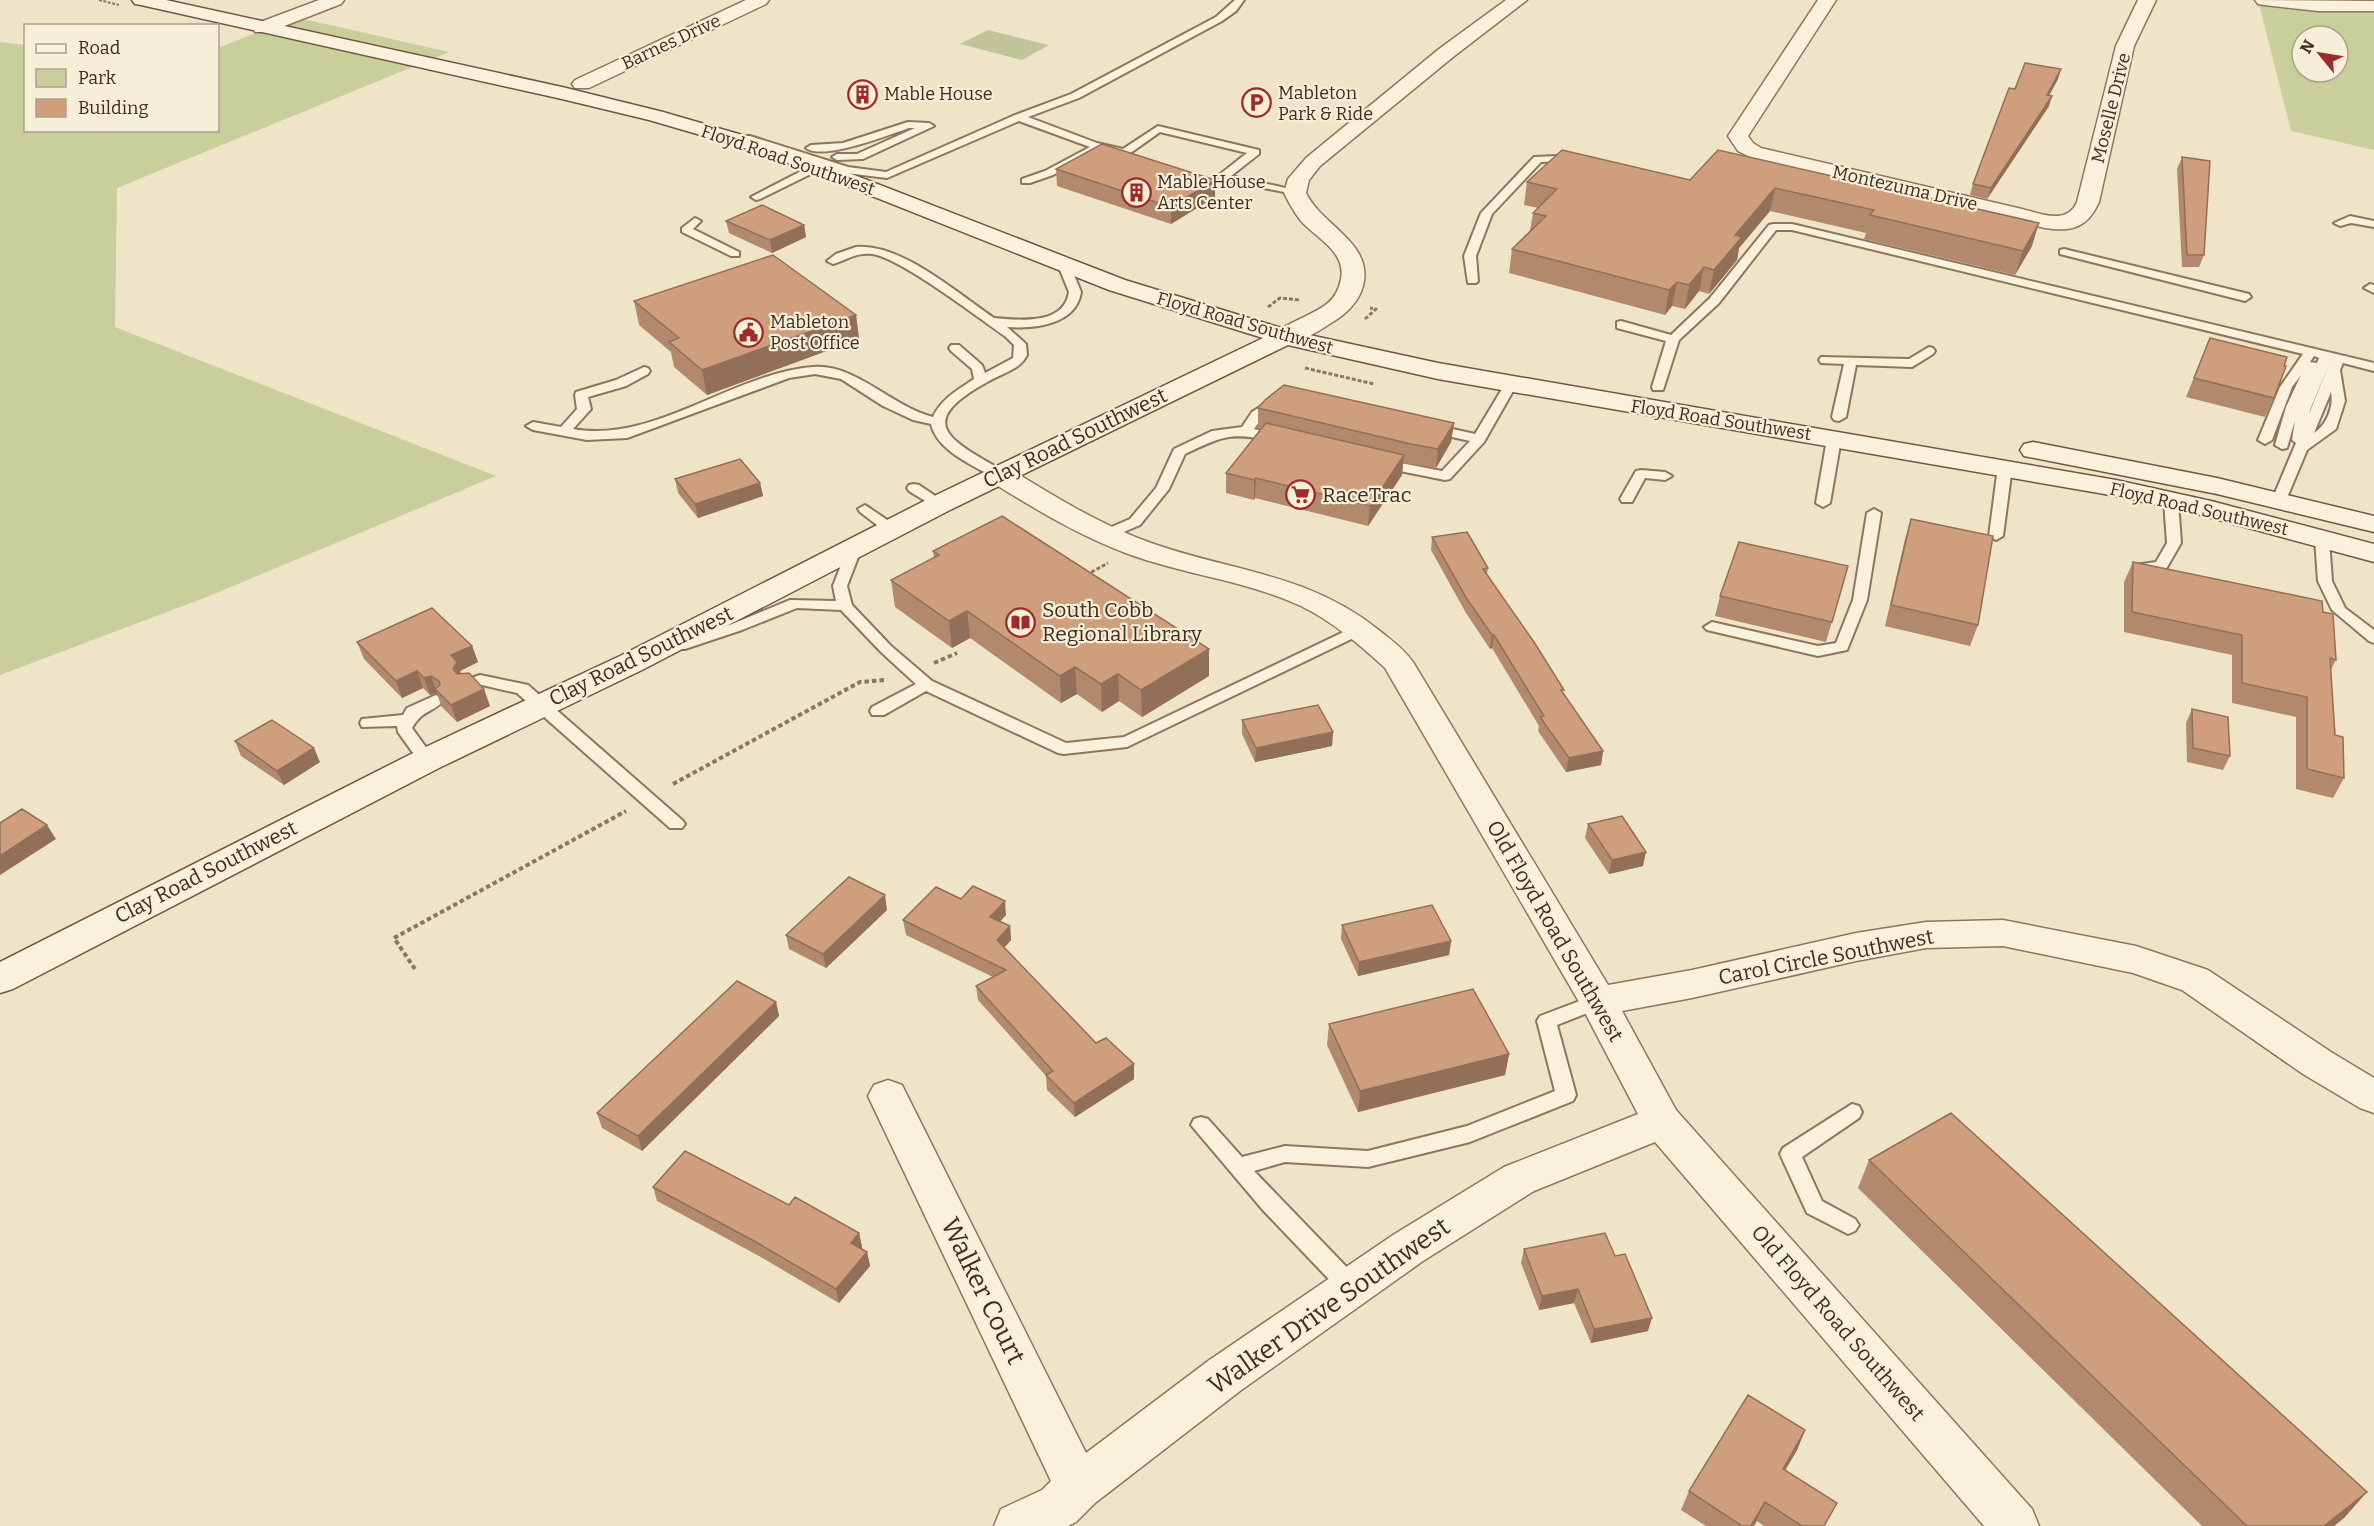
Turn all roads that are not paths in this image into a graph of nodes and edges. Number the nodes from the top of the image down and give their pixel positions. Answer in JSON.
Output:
{"nodes":[{"id":1,"x":141,"y":0,"type":"edge"},
{"id":2,"x":196,"y":0,"type":"edge"},
{"id":3,"x":335,"y":0,"type":"edge"},
{"id":4,"x":760,"y":0,"type":"edge"},
{"id":5,"x":1240,"y":0,"type":"edge"},
{"id":6,"x":1518,"y":0,"type":"edge"},
{"id":7,"x":1827,"y":0,"type":"edge"},
{"id":8,"x":2147,"y":0,"type":"edge"},
{"id":9,"x":2264,"y":0,"type":"edge"},
{"id":10,"x":2374,"y":6,"type":"edge"},
{"id":11,"x":283,"y":19,"type":"junction"},
{"id":12,"x":262,"y":28,"type":"junction"},
{"id":13,"x":582,"y":84,"type":"junction"},
{"id":14,"x":1019,"y":117,"type":"junction"},
{"id":15,"x":716,"y":133,"type":"junction"},
{"id":16,"x":1099,"y":146,"type":"junction"},
{"id":17,"x":822,"y":157,"type":"junction"},
{"id":18,"x":1556,"y":159,"type":"edge"},
{"id":19,"x":887,"y":175,"type":"junction"},
{"id":20,"x":1026,"y":181,"type":"dead end"},
{"id":21,"x":1295,"y":194,"type":"junction"},
{"id":22,"x":756,"y":197,"type":"dead end"},
{"id":23,"x":2080,"y":217,"type":"joint"},
{"id":24,"x":695,"y":221,"type":"dead end"},
{"id":25,"x":2340,"y":224,"type":"dead end"},
{"id":26,"x":2374,"y":224,"type":"edge"},
{"id":27,"x":2064,"y":252,"type":"dead end"},
{"id":28,"x":735,"y":254,"type":"dead end"},
{"id":29,"x":833,"y":261,"type":"dead end"},
{"id":30,"x":1064,"y":265,"type":"junction"},
{"id":31,"x":1472,"y":281,"type":"dead end"},
{"id":32,"x":2245,"y":297,"type":"dead end"},
{"id":33,"x":985,"y":318,"type":"junction"},
{"id":34,"x":1313,"y":322,"type":"junction"},
{"id":35,"x":1621,"y":325,"type":"dead end"},
{"id":36,"x":1285,"y":337,"type":"junction"},
{"id":37,"x":1673,"y":339,"type":"junction"},
{"id":38,"x":955,"y":348,"type":"dead end"},
{"id":39,"x":1929,"y":351,"type":"dead end"},
{"id":40,"x":2325,"y":358,"type":"junction"},
{"id":41,"x":1826,"y":360,"type":"dead end"},
{"id":42,"x":1851,"y":361,"type":"junction"},
{"id":43,"x":2374,"y":368,"type":"edge"},
{"id":44,"x":644,"y":371,"type":"dead end"},
{"id":45,"x":981,"y":380,"type":"junction"},
{"id":46,"x":1511,"y":384,"type":"junction"},
{"id":47,"x":1658,"y":387,"type":"junction"},
{"id":48,"x":1290,"y":398,"type":"edge"},
{"id":49,"x":935,"y":421,"type":"junction"},
{"id":50,"x":1412,"y":424,"type":"edge"},
{"id":51,"x":533,"y":426,"type":"dead end"},
{"id":52,"x":1836,"y":428,"type":"junction"},
{"id":53,"x":1246,"y":431,"type":"junction"},
{"id":54,"x":564,"y":432,"type":"junction"},
{"id":55,"x":1479,"y":439,"type":"junction"},
{"id":56,"x":2265,"y":440,"type":"dead end"},
{"id":57,"x":1292,"y":442,"type":"edge"},
{"id":58,"x":2282,"y":445,"type":"dead end"},
{"id":59,"x":2298,"y":450,"type":"junction"},
{"id":60,"x":1362,"y":459,"type":"edge"},
{"id":61,"x":2005,"y":468,"type":"junction"},
{"id":62,"x":1000,"y":475,"type":"junction"},
{"id":63,"x":1665,"y":476,"type":"dead end"},
{"id":64,"x":914,"y":488,"type":"dead end"},
{"id":65,"x":1627,"y":499,"type":"dead end"},
{"id":66,"x":2279,"y":500,"type":"junction"},
{"id":67,"x":2171,"y":501,"type":"junction"},
{"id":68,"x":1823,"y":503,"type":"dead end"},
{"id":69,"x":940,"y":504,"type":"junction"},
{"id":70,"x":865,"y":509,"type":"dead end"},
{"id":71,"x":1874,"y":513,"type":"dead end"},
{"id":72,"x":2374,"y":524,"type":"edge"},
{"id":73,"x":891,"y":529,"type":"junction"},
{"id":74,"x":1996,"y":536,"type":"dead end"},
{"id":75,"x":2322,"y":539,"type":"junction"},
{"id":76,"x":855,"y":547,"type":"junction"},
{"id":77,"x":1110,"y":548,"type":"junction"},
{"id":78,"x":2374,"y":554,"type":"edge"},
{"id":79,"x":2140,"y":568,"type":"edge"},
{"id":80,"x":845,"y":606,"type":"junction"},
{"id":81,"x":1712,"y":627,"type":"dead end"},
{"id":82,"x":1361,"y":629,"type":"junction"},
{"id":83,"x":2374,"y":639,"type":"edge"},
{"id":84,"x":631,"y":663,"type":"junction"},
{"id":85,"x":469,"y":685,"type":"edge"},
{"id":86,"x":926,"y":685,"type":"junction"},
{"id":87,"x":436,"y":700,"type":"edge"},
{"id":88,"x":542,"y":705,"type":"junction"},
{"id":89,"x":878,"y":711,"type":"dead end"},
{"id":90,"x":408,"y":720,"type":"junction"},
{"id":91,"x":368,"y":723,"type":"dead end"},
{"id":92,"x":427,"y":760,"type":"junction"},
{"id":93,"x":676,"y":824,"type":"dead end"},
{"id":94,"x":0,"y":979,"type":"edge"},
{"id":95,"x":1598,"y":1001,"type":"junction"},
{"id":96,"x":888,"y":1096,"type":"dead end"},
{"id":97,"x":2374,"y":1098,"type":"edge"},
{"id":98,"x":1852,"y":1112,"type":"dead end"},
{"id":99,"x":1662,"y":1122,"type":"junction"},
{"id":100,"x":1201,"y":1125,"type":"dead end"},
{"id":101,"x":1238,"y":1167,"type":"junction"},
{"id":102,"x":1848,"y":1225,"type":"dead end"},
{"id":103,"x":1351,"y":1287,"type":"junction"},
{"id":104,"x":1078,"y":1487,"type":"junction"},
{"id":105,"x":1018,"y":1526,"type":"edge"},
{"id":106,"x":2015,"y":1526,"type":"edge"}],
"edges":[{"from":1,"to":12,"type":"street","name":"Floyd Road Southwest"},
{"from":2,"to":11,"type":"street","name":"Floyd Road Southwest"},
{"from":3,"to":11,"type":"street"},
{"from":4,"to":13,"type":"street","name":"Barnes Drive"},
{"from":5,"to":14,"type":"lane"},
{"from":6,"to":21,"type":"street"},
{"from":7,"to":23,"type":"street","name":"Montezuma Drive"},
{"from":8,"to":23,"type":"street","name":"Moselle Drive"},
{"from":9,"to":10,"type":"street"},
{"from":11,"to":12,"type":"street"},
{"from":11,"to":13,"type":"street","name":"Floyd Road Southwest"},
{"from":12,"to":15,"type":"street","name":"Floyd Road Southwest"},
{"from":13,"to":17,"type":"street","name":"Floyd Road Southwest"},
{"from":14,"to":16,"type":"lane"},
{"from":14,"to":19,"type":"lane"},
{"from":15,"to":17,"type":"street","name":"Floyd Road Southwest"},
{"from":15,"to":19,"type":"lane"},
{"from":16,"to":20,"type":"lane"},
{"from":16,"to":21,"type":"lane"},
{"from":17,"to":17,"type":"lane"},
{"from":17,"to":19,"type":"street","name":"Floyd Road Southwest"},
{"from":17,"to":22,"type":"lane"},
{"from":17,"to":30,"type":"street","name":"Floyd Road Southwest"},
{"from":18,"to":31,"type":"lane"},
{"from":19,"to":34,"type":"street","name":"Floyd Road Southwest"},
{"from":21,"to":34,"type":"street","name":"Clay Road Southwest"},
{"from":24,"to":28,"type":"lane"},
{"from":25,"to":26,"type":"lane"},
{"from":27,"to":32,"type":"lane"},
{"from":29,"to":33,"type":"lane"},
{"from":30,"to":33,"type":"lane"},
{"from":30,"to":36,"type":"street","name":"Floyd Road Southwest"},
{"from":33,"to":45,"type":"lane"},
{"from":34,"to":36,"type":"street","name":"Clay Road Southwest"},
{"from":34,"to":47,"type":"street","name":"Floyd Road Southwest"},
{"from":35,"to":37,"type":"lane"},
{"from":36,"to":46,"type":"street","name":"Floyd Road Southwest"},
{"from":36,"to":62,"type":"street","name":"Clay Road Southwest"},
{"from":37,"to":40,"type":"lane"},
{"from":37,"to":47,"type":"lane"},
{"from":38,"to":45,"type":"lane"},
{"from":39,"to":42,"type":"lane"},
{"from":40,"to":43,"type":"lane"},
{"from":40,"to":56,"type":"lane"},
{"from":40,"to":58,"type":"lane"},
{"from":40,"to":59,"type":"lane"},
{"from":40,"to":59,"type":"lane"},
{"from":41,"to":42,"type":"lane"},
{"from":42,"to":52,"type":"lane"},
{"from":44,"to":54,"type":"lane"},
{"from":45,"to":49,"type":"lane"},
{"from":46,"to":52,"type":"street","name":"Floyd Road Southwest"},
{"from":46,"to":55,"type":"lane"},
{"from":47,"to":52,"type":"street","name":"Floyd Road Southwest"},
{"from":48,"to":53,"type":"lane"},
{"from":49,"to":54,"type":"lane"},
{"from":49,"to":62,"type":"lane"},
{"from":50,"to":55,"type":"lane"},
{"from":51,"to":54,"type":"lane"},
{"from":52,"to":61,"type":"street","name":"Floyd Road Southwest"},
{"from":52,"to":66,"type":"street","name":"Floyd Road Southwest"},
{"from":52,"to":68,"type":"lane"},
{"from":53,"to":57,"type":"lane"},
{"from":53,"to":77,"type":"lane"},
{"from":55,"to":60,"type":"lane"},
{"from":59,"to":66,"type":"lane"},
{"from":61,"to":67,"type":"street","name":"Floyd Road Southwest"},
{"from":61,"to":74,"type":"lane"},
{"from":62,"to":69,"type":"street","name":"Clay Road Southwest"},
{"from":62,"to":77,"type":"street","name":"Old Floyd Road Southwest"},
{"from":63,"to":65,"type":"lane"},
{"from":64,"to":69,"type":"lane"},
{"from":66,"to":72,"type":"street","name":"Floyd Road Southwest"},
{"from":67,"to":75,"type":"street","name":"Floyd Road Southwest"},
{"from":67,"to":79,"type":"lane"},
{"from":69,"to":73,"type":"street","name":"Clay Road Southwest"},
{"from":70,"to":73,"type":"lane"},
{"from":71,"to":81,"type":"lane"},
{"from":73,"to":76,"type":"street","name":"Clay Road Southwest"},
{"from":75,"to":78,"type":"street","name":"Floyd Road Southwest"},
{"from":75,"to":83,"type":"lane"},
{"from":76,"to":80,"type":"lane"},
{"from":76,"to":84,"type":"street","name":"Clay Road Southwest"},
{"from":77,"to":82,"type":"street","name":"Old Floyd Road Southwest"},
{"from":80,"to":84,"type":"lane"},
{"from":80,"to":86,"type":"lane"},
{"from":82,"to":86,"type":"lane"},
{"from":82,"to":95,"type":"street","name":"Old Floyd Road Southwest"},
{"from":84,"to":88,"type":"street","name":"Clay Road Southwest"},
{"from":85,"to":88,"type":"lane"},
{"from":86,"to":89,"type":"lane"},
{"from":87,"to":90,"type":"lane"},
{"from":88,"to":92,"type":"street","name":"Clay Road Southwest"},
{"from":88,"to":93,"type":"lane"},
{"from":90,"to":91,"type":"lane"},
{"from":90,"to":92,"type":"lane"},
{"from":92,"to":94,"type":"street","name":"Clay Road Southwest"},
{"from":95,"to":97,"type":"street","name":"Carol Circle Southwest"},
{"from":95,"to":99,"type":"street","name":"Old Floyd Road Southwest"},
{"from":95,"to":101,"type":"lane"},
{"from":96,"to":104,"type":"street","name":"Walker Court"},
{"from":98,"to":102,"type":"lane"},
{"from":99,"to":103,"type":"street","name":"Walker Drive Southwest"},
{"from":99,"to":106,"type":"street","name":"Old Floyd Road Southwest"},
{"from":100,"to":101,"type":"lane"},
{"from":101,"to":103,"type":"lane"},
{"from":103,"to":104,"type":"street","name":"Walker Drive Southwest"},
{"from":104,"to":105,"type":"street","name":"Walker Drive Southwest"}]}
